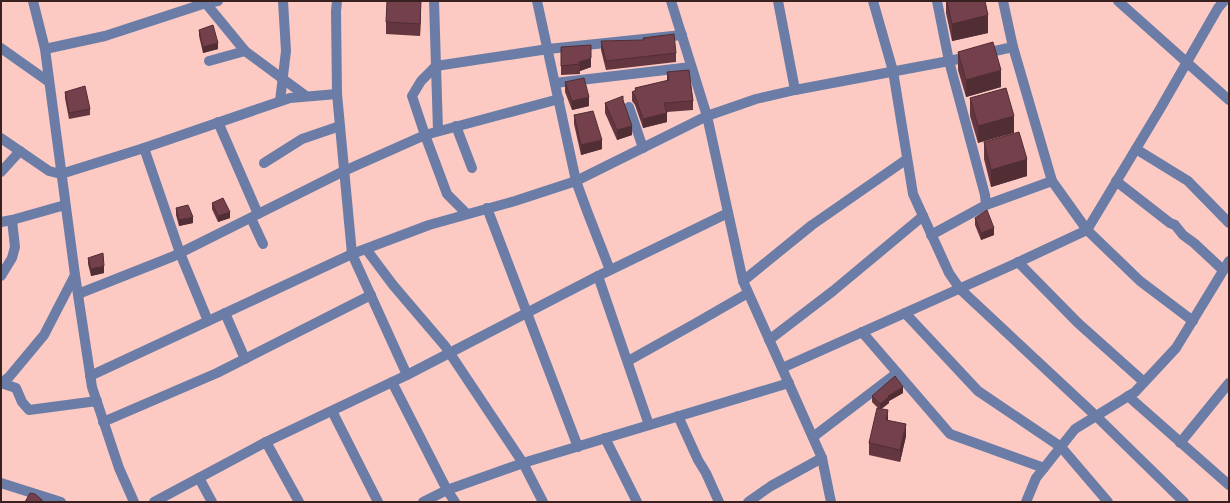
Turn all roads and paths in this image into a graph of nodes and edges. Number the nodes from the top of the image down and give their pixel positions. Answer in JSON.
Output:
{"nodes":[{"id":1,"x":33,"y":1,"type":"edge"},
{"id":2,"x":218,"y":1,"type":"edge"},
{"id":3,"x":283,"y":1,"type":"edge"},
{"id":4,"x":337,"y":1,"type":"edge"},
{"id":5,"x":434,"y":1,"type":"edge"},
{"id":6,"x":537,"y":1,"type":"edge"},
{"id":7,"x":671,"y":1,"type":"edge"},
{"id":8,"x":778,"y":1,"type":"edge"},
{"id":9,"x":873,"y":1,"type":"edge"},
{"id":10,"x":937,"y":1,"type":"edge"},
{"id":11,"x":1003,"y":1,"type":"edge"},
{"id":12,"x":1118,"y":1,"type":"edge"},
{"id":13,"x":1224,"y":1,"type":"edge"},
{"id":14,"x":205,"y":2,"type":"edge"},
{"id":15,"x":682,"y":35,"type":"junction"},
{"id":16,"x":1013,"y":46,"type":"junction"},
{"id":17,"x":1,"y":48,"type":"edge"},
{"id":18,"x":45,"y":49,"type":"junction"},
{"id":19,"x":548,"y":49,"type":"junction"},
{"id":20,"x":245,"y":51,"type":"junction"},
{"id":21,"x":209,"y":61,"type":"dead end"},
{"id":22,"x":949,"y":61,"type":"junction"},
{"id":23,"x":1187,"y":62,"type":"junction"},
{"id":24,"x":436,"y":66,"type":"junction"},
{"id":25,"x":691,"y":67,"type":"junction"},
{"id":26,"x":893,"y":71,"type":"junction"},
{"id":27,"x":282,"y":78,"type":"junction"},
{"id":28,"x":49,"y":82,"type":"junction"},
{"id":29,"x":555,"y":83,"type":"junction"},
{"id":30,"x":795,"y":90,"type":"junction"},
{"id":31,"x":337,"y":94,"type":"junction"},
{"id":32,"x":306,"y":96,"type":"junction"},
{"id":33,"x":558,"y":99,"type":"junction"},
{"id":34,"x":1229,"y":100,"type":"edge"},
{"id":35,"x":280,"y":101,"type":"junction"},
{"id":36,"x":629,"y":107,"type":"dead end"},
{"id":37,"x":707,"y":116,"type":"junction"},
{"id":38,"x":218,"y":122,"type":"junction"},
{"id":39,"x":340,"y":126,"type":"junction"},
{"id":40,"x":456,"y":126,"type":"junction"},
{"id":41,"x":438,"y":131,"type":"junction"},
{"id":42,"x":425,"y":135,"type":"junction"},
{"id":43,"x":1,"y":138,"type":"edge"},
{"id":44,"x":144,"y":148,"type":"junction"},
{"id":45,"x":643,"y":148,"type":"junction"},
{"id":46,"x":1136,"y":149,"type":"junction"},
{"id":47,"x":20,"y":151,"type":"junction"},
{"id":48,"x":907,"y":159,"type":"junction"},
{"id":49,"x":264,"y":163,"type":"dead end"},
{"id":50,"x":472,"y":168,"type":"dead end"},
{"id":51,"x":344,"y":171,"type":"junction"},
{"id":52,"x":1,"y":172,"type":"edge"},
{"id":53,"x":61,"y":174,"type":"junction"},
{"id":54,"x":576,"y":181,"type":"junction"},
{"id":55,"x":1052,"y":181,"type":"junction"},
{"id":56,"x":1116,"y":181,"type":"junction"},
{"id":57,"x":65,"y":204,"type":"junction"},
{"id":58,"x":986,"y":205,"type":"junction"},
{"id":59,"x":487,"y":208,"type":"junction"},
{"id":60,"x":728,"y":213,"type":"junction"},
{"id":61,"x":468,"y":214,"type":"junction"},
{"id":62,"x":255,"y":216,"type":"junction"},
{"id":63,"x":923,"y":216,"type":"junction"},
{"id":64,"x":12,"y":220,"type":"junction"},
{"id":65,"x":1,"y":222,"type":"edge"},
{"id":66,"x":1229,"y":223,"type":"edge"},
{"id":67,"x":1087,"y":230,"type":"junction"},
{"id":68,"x":931,"y":235,"type":"junction"},
{"id":69,"x":263,"y":244,"type":"dead end"},
{"id":70,"x":366,"y":249,"type":"junction"},
{"id":71,"x":180,"y":253,"type":"junction"},
{"id":72,"x":352,"y":254,"type":"junction"},
{"id":73,"x":1229,"y":261,"type":"edge"},
{"id":74,"x":1018,"y":262,"type":"junction"},
{"id":75,"x":610,"y":270,"type":"junction"},
{"id":76,"x":1224,"y":270,"type":"junction"},
{"id":77,"x":75,"y":275,"type":"junction"},
{"id":78,"x":1,"y":276,"type":"edge"},
{"id":79,"x":598,"y":276,"type":"junction"},
{"id":80,"x":743,"y":281,"type":"junction"},
{"id":81,"x":960,"y":289,"type":"junction"},
{"id":82,"x":748,"y":293,"type":"junction"},
{"id":83,"x":78,"y":294,"type":"junction"},
{"id":84,"x":371,"y":295,"type":"junction"},
{"id":85,"x":225,"y":313,"type":"junction"},
{"id":86,"x":526,"y":313,"type":"junction"},
{"id":87,"x":905,"y":313,"type":"junction"},
{"id":88,"x":1192,"y":320,"type":"junction"},
{"id":89,"x":208,"y":321,"type":"junction"},
{"id":90,"x":862,"y":332,"type":"junction"},
{"id":91,"x":769,"y":340,"type":"junction"},
{"id":92,"x":449,"y":354,"type":"junction"},
{"id":93,"x":245,"y":359,"type":"junction"},
{"id":94,"x":628,"y":361,"type":"junction"},
{"id":95,"x":782,"y":368,"type":"junction"},
{"id":96,"x":897,"y":373,"type":"junction"},
{"id":97,"x":407,"y":375,"type":"junction"},
{"id":98,"x":90,"y":376,"type":"junction"},
{"id":99,"x":392,"y":382,"type":"junction"},
{"id":100,"x":1144,"y":382,"type":"junction"},
{"id":101,"x":1,"y":383,"type":"edge"},
{"id":102,"x":789,"y":383,"type":"junction"},
{"id":103,"x":1229,"y":383,"type":"edge"},
{"id":104,"x":1128,"y":396,"type":"junction"},
{"id":105,"x":96,"y":401,"type":"junction"},
{"id":106,"x":332,"y":411,"type":"junction"},
{"id":107,"x":678,"y":416,"type":"junction"},
{"id":108,"x":1096,"y":416,"type":"junction"},
{"id":109,"x":103,"y":422,"type":"junction"},
{"id":110,"x":650,"y":425,"type":"junction"},
{"id":111,"x":813,"y":437,"type":"junction"},
{"id":112,"x":605,"y":438,"type":"junction"},
{"id":113,"x":266,"y":442,"type":"junction"},
{"id":114,"x":1180,"y":443,"type":"junction"},
{"id":115,"x":578,"y":447,"type":"junction"},
{"id":116,"x":1061,"y":447,"type":"junction"},
{"id":117,"x":822,"y":458,"type":"junction"},
{"id":118,"x":523,"y":463,"type":"junction"},
{"id":119,"x":1044,"y":468,"type":"junction"},
{"id":120,"x":199,"y":478,"type":"junction"},
{"id":121,"x":1,"y":483,"type":"edge"},
{"id":122,"x":1229,"y":485,"type":"edge"},
{"id":123,"x":447,"y":490,"type":"junction"},
{"id":124,"x":1027,"y":501,"type":"edge"},
{"id":125,"x":59,"y":502,"type":"edge"},
{"id":126,"x":134,"y":502,"type":"edge"},
{"id":127,"x":154,"y":502,"type":"edge"},
{"id":128,"x":212,"y":502,"type":"edge"},
{"id":129,"x":298,"y":502,"type":"edge"},
{"id":130,"x":378,"y":502,"type":"edge"},
{"id":131,"x":423,"y":502,"type":"edge"},
{"id":132,"x":455,"y":502,"type":"edge"},
{"id":133,"x":543,"y":502,"type":"edge"},
{"id":134,"x":637,"y":502,"type":"edge"},
{"id":135,"x":719,"y":502,"type":"edge"},
{"id":136,"x":748,"y":502,"type":"edge"},
{"id":137,"x":831,"y":502,"type":"edge"},
{"id":138,"x":1108,"y":502,"type":"edge"},
{"id":139,"x":1184,"y":502,"type":"edge"}],
"edges":[{"from":1,"to":18,"type":"street"},
{"from":2,"to":14,"type":"street"},
{"from":3,"to":27,"type":"street"},
{"from":4,"to":31,"type":"street"},
{"from":5,"to":24,"type":"street"},
{"from":6,"to":19,"type":"street"},
{"from":7,"to":15,"type":"street"},
{"from":8,"to":30,"type":"street"},
{"from":9,"to":26,"type":"street"},
{"from":10,"to":22,"type":"street"},
{"from":11,"to":16,"type":"street"},
{"from":12,"to":23,"type":"street"},
{"from":13,"to":23,"type":"street"},
{"from":14,"to":18,"type":"street"},
{"from":14,"to":20,"type":"street"},
{"from":15,"to":19,"type":"street"},
{"from":15,"to":25,"type":"street"},
{"from":16,"to":22,"type":"street"},
{"from":16,"to":55,"type":"street"},
{"from":17,"to":28,"type":"street"},
{"from":18,"to":28,"type":"street"},
{"from":19,"to":24,"type":"street"},
{"from":19,"to":29,"type":"street"},
{"from":20,"to":21,"type":"street"},
{"from":20,"to":27,"type":"street"},
{"from":22,"to":26,"type":"street"},
{"from":22,"to":58,"type":"street"},
{"from":23,"to":34,"type":"street"},
{"from":23,"to":46,"type":"street"},
{"from":24,"to":41,"type":"street"},
{"from":24,"to":42,"type":"street"},
{"from":25,"to":29,"type":"street"},
{"from":25,"to":37,"type":"street"},
{"from":26,"to":30,"type":"street"},
{"from":26,"to":48,"type":"street"},
{"from":27,"to":32,"type":"street"},
{"from":27,"to":35,"type":"street"},
{"from":28,"to":53,"type":"street"},
{"from":29,"to":33,"type":"street"},
{"from":30,"to":37,"type":"street"},
{"from":31,"to":32,"type":"street"},
{"from":31,"to":39,"type":"street"},
{"from":32,"to":35,"type":"street"},
{"from":33,"to":40,"type":"street"},
{"from":33,"to":54,"type":"street"},
{"from":35,"to":38,"type":"street"},
{"from":36,"to":45,"type":"street"},
{"from":37,"to":45,"type":"street"},
{"from":37,"to":60,"type":"street"},
{"from":38,"to":44,"type":"street"},
{"from":38,"to":62,"type":"street"},
{"from":39,"to":49,"type":"street"},
{"from":39,"to":51,"type":"street"},
{"from":40,"to":41,"type":"street"},
{"from":40,"to":50,"type":"street"},
{"from":41,"to":42,"type":"street"},
{"from":42,"to":51,"type":"street"},
{"from":42,"to":61,"type":"street"},
{"from":43,"to":47,"type":"street"},
{"from":44,"to":53,"type":"street"},
{"from":44,"to":71,"type":"street"},
{"from":45,"to":54,"type":"street"},
{"from":46,"to":56,"type":"street"},
{"from":46,"to":66,"type":"street"},
{"from":47,"to":52,"type":"street"},
{"from":47,"to":53,"type":"street"},
{"from":48,"to":63,"type":"street"},
{"from":48,"to":80,"type":"street"},
{"from":51,"to":62,"type":"street"},
{"from":51,"to":72,"type":"street"},
{"from":53,"to":57,"type":"street"},
{"from":54,"to":59,"type":"street"},
{"from":54,"to":75,"type":"street"},
{"from":55,"to":58,"type":"street"},
{"from":55,"to":67,"type":"street"},
{"from":56,"to":67,"type":"street"},
{"from":56,"to":76,"type":"street"},
{"from":57,"to":64,"type":"street"},
{"from":57,"to":77,"type":"street"},
{"from":58,"to":68,"type":"street"},
{"from":59,"to":61,"type":"street"},
{"from":59,"to":86,"type":"street"},
{"from":60,"to":75,"type":"street"},
{"from":60,"to":80,"type":"street"},
{"from":61,"to":70,"type":"street"},
{"from":62,"to":69,"type":"street"},
{"from":62,"to":71,"type":"street"},
{"from":63,"to":68,"type":"street"},
{"from":63,"to":91,"type":"street"},
{"from":64,"to":65,"type":"street"},
{"from":64,"to":78,"type":"street"},
{"from":67,"to":74,"type":"street"},
{"from":67,"to":88,"type":"street"},
{"from":68,"to":81,"type":"street"},
{"from":70,"to":72,"type":"street"},
{"from":70,"to":92,"type":"street"},
{"from":71,"to":83,"type":"street"},
{"from":71,"to":89,"type":"street"},
{"from":72,"to":84,"type":"street"},
{"from":72,"to":85,"type":"street"},
{"from":73,"to":76,"type":"street"},
{"from":74,"to":81,"type":"street"},
{"from":74,"to":100,"type":"street"},
{"from":75,"to":79,"type":"street"},
{"from":76,"to":88,"type":"street"},
{"from":77,"to":83,"type":"street"},
{"from":77,"to":101,"type":"street"},
{"from":79,"to":86,"type":"street"},
{"from":79,"to":94,"type":"street"},
{"from":80,"to":82,"type":"street"},
{"from":81,"to":87,"type":"street"},
{"from":81,"to":108,"type":"street"},
{"from":82,"to":91,"type":"street"},
{"from":82,"to":94,"type":"street"},
{"from":83,"to":98,"type":"street"},
{"from":84,"to":93,"type":"street"},
{"from":84,"to":97,"type":"street"},
{"from":85,"to":89,"type":"street"},
{"from":85,"to":93,"type":"street"},
{"from":86,"to":92,"type":"street"},
{"from":86,"to":115,"type":"street"},
{"from":87,"to":90,"type":"street"},
{"from":87,"to":116,"type":"street"},
{"from":88,"to":100,"type":"street"},
{"from":89,"to":98,"type":"street"},
{"from":90,"to":95,"type":"street"},
{"from":90,"to":96,"type":"street"},
{"from":91,"to":95,"type":"street"},
{"from":92,"to":97,"type":"street"},
{"from":92,"to":118,"type":"street"},
{"from":93,"to":109,"type":"street"},
{"from":94,"to":110,"type":"street"},
{"from":95,"to":102,"type":"street"},
{"from":96,"to":111,"type":"street"},
{"from":96,"to":119,"type":"street"},
{"from":97,"to":99,"type":"street"},
{"from":98,"to":105,"type":"street"},
{"from":99,"to":106,"type":"street"},
{"from":99,"to":123,"type":"street"},
{"from":100,"to":104,"type":"street"},
{"from":101,"to":105,"type":"street"},
{"from":102,"to":107,"type":"street"},
{"from":102,"to":111,"type":"street"},
{"from":103,"to":114,"type":"street"},
{"from":104,"to":108,"type":"street"},
{"from":104,"to":114,"type":"street"},
{"from":105,"to":109,"type":"street"},
{"from":106,"to":113,"type":"street"},
{"from":106,"to":130,"type":"street"},
{"from":107,"to":110,"type":"street"},
{"from":107,"to":135,"type":"street"},
{"from":108,"to":116,"type":"street"},
{"from":108,"to":139,"type":"street"},
{"from":109,"to":126,"type":"street"},
{"from":110,"to":112,"type":"street"},
{"from":111,"to":117,"type":"street"},
{"from":112,"to":115,"type":"street"},
{"from":112,"to":134,"type":"street"},
{"from":113,"to":120,"type":"street"},
{"from":113,"to":129,"type":"street"},
{"from":114,"to":122,"type":"street"},
{"from":115,"to":118,"type":"street"},
{"from":116,"to":119,"type":"street"},
{"from":116,"to":138,"type":"street"},
{"from":117,"to":136,"type":"street"},
{"from":117,"to":137,"type":"street"},
{"from":118,"to":123,"type":"street"},
{"from":118,"to":133,"type":"street"},
{"from":119,"to":124,"type":"street"},
{"from":120,"to":127,"type":"street"},
{"from":120,"to":128,"type":"street"},
{"from":121,"to":125,"type":"street"},
{"from":123,"to":131,"type":"street"},
{"from":123,"to":132,"type":"street"}]}
